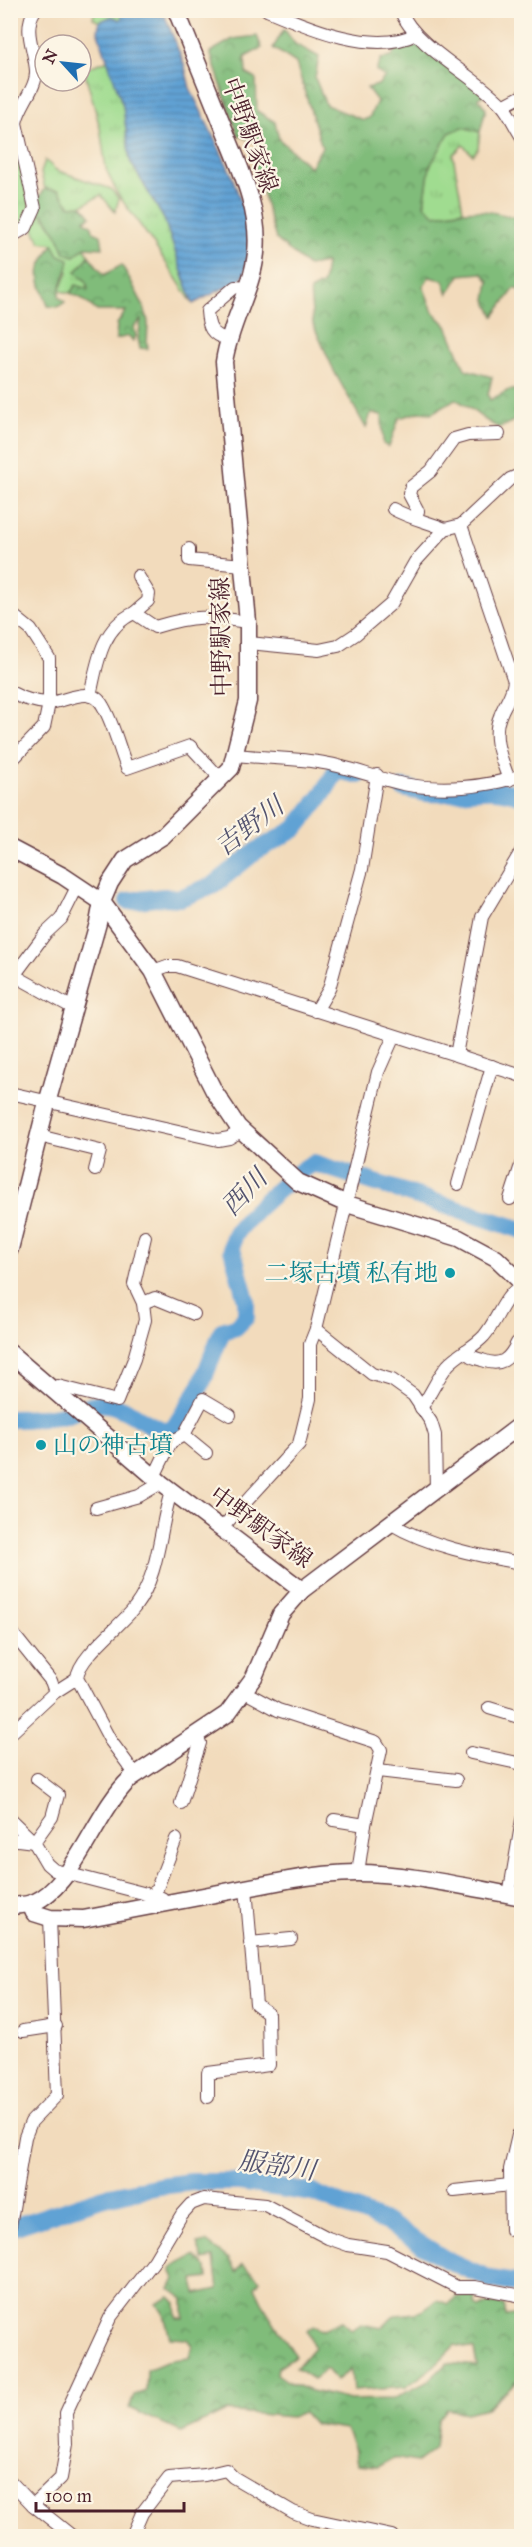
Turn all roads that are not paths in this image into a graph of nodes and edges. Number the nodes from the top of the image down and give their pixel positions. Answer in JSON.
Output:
{"nodes":[{"id":1,"x":35,"y":10,"type":"edge"},
{"id":2,"x":177,"y":10,"type":"edge"},
{"id":3,"x":267,"y":10,"type":"edge"},
{"id":4,"x":400,"y":10,"type":"edge"},
{"id":5,"x":416,"y":34,"type":"junction"},
{"id":6,"x":522,"y":96,"type":"edge"},
{"id":7,"x":503,"y":106,"type":"junction"},
{"id":8,"x":522,"y":137,"type":"edge"},
{"id":9,"x":10,"y":237,"type":"edge"},
{"id":10,"x":247,"y":288,"type":"junction"},
{"id":11,"x":227,"y":339,"type":"junction"},
{"id":12,"x":500,"y":434,"type":"dead end"},
{"id":13,"x":522,"y":474,"type":"edge"},
{"id":14,"x":393,"y":509,"type":"dead end"},
{"id":15,"x":416,"y":517,"type":"junction"},
{"id":16,"x":461,"y":525,"type":"junction"},
{"id":17,"x":445,"y":529,"type":"junction"},
{"id":18,"x":189,"y":549,"type":"dead end"},
{"id":19,"x":243,"y":565,"type":"junction"},
{"id":20,"x":138,"y":576,"type":"dead end"},
{"id":21,"x":10,"y":613,"type":"edge"},
{"id":22,"x":134,"y":614,"type":"junction"},
{"id":23,"x":248,"y":622,"type":"junction"},
{"id":24,"x":249,"y":643,"type":"junction"},
{"id":25,"x":10,"y":692,"type":"edge"},
{"id":26,"x":90,"y":696,"type":"junction"},
{"id":27,"x":49,"y":703,"type":"junction"},
{"id":28,"x":235,"y":756,"type":"junction"},
{"id":29,"x":10,"y":762,"type":"edge"},
{"id":30,"x":515,"y":777,"type":"edge"},
{"id":31,"x":221,"y":779,"type":"junction"},
{"id":32,"x":376,"y":779,"type":"junction"},
{"id":33,"x":10,"y":848,"type":"edge"},
{"id":34,"x":522,"y":850,"type":"edge"},
{"id":35,"x":78,"y":885,"type":"junction"},
{"id":36,"x":102,"y":902,"type":"junction"},
{"id":37,"x":153,"y":971,"type":"junction"},
{"id":38,"x":12,"y":977,"type":"edge"},
{"id":39,"x":73,"y":1008,"type":"junction"},
{"id":40,"x":316,"y":1011,"type":"junction"},
{"id":41,"x":394,"y":1036,"type":"junction"},
{"id":42,"x":456,"y":1055,"type":"junction"},
{"id":43,"x":492,"y":1066,"type":"junction"},
{"id":44,"x":522,"y":1076,"type":"edge"},
{"id":45,"x":10,"y":1093,"type":"edge"},
{"id":46,"x":47,"y":1103,"type":"junction"},
{"id":47,"x":241,"y":1131,"type":"junction"},
{"id":48,"x":39,"y":1136,"type":"junction"},
{"id":49,"x":522,"y":1162,"type":"edge"},
{"id":50,"x":95,"y":1170,"type":"dead end"},
{"id":51,"x":458,"y":1184,"type":"dead end"},
{"id":52,"x":349,"y":1197,"type":"junction"},
{"id":53,"x":510,"y":1199,"type":"dead end"},
{"id":54,"x":145,"y":1236,"type":"dead end"},
{"id":55,"x":10,"y":1249,"type":"edge"},
{"id":56,"x":522,"y":1284,"type":"edge"},
{"id":57,"x":143,"y":1303,"type":"junction"},
{"id":58,"x":194,"y":1314,"type":"dead end"},
{"id":59,"x":316,"y":1329,"type":"junction"},
{"id":60,"x":522,"y":1343,"type":"edge"},
{"id":61,"x":465,"y":1351,"type":"junction"},
{"id":62,"x":14,"y":1360,"type":"edge"},
{"id":63,"x":52,"y":1390,"type":"junction"},
{"id":64,"x":421,"y":1408,"type":"junction"},
{"id":65,"x":230,"y":1415,"type":"dead end"},
{"id":66,"x":522,"y":1424,"type":"edge"},
{"id":67,"x":184,"y":1435,"type":"junction"},
{"id":68,"x":206,"y":1453,"type":"dead end"},
{"id":69,"x":162,"y":1484,"type":"junction"},
{"id":70,"x":436,"y":1491,"type":"junction"},
{"id":71,"x":96,"y":1508,"type":"dead end"},
{"id":72,"x":390,"y":1523,"type":"junction"},
{"id":73,"x":221,"y":1529,"type":"junction"},
{"id":74,"x":522,"y":1563,"type":"edge"},
{"id":75,"x":302,"y":1590,"type":"junction"},
{"id":76,"x":10,"y":1630,"type":"edge"},
{"id":77,"x":76,"y":1677,"type":"junction"},
{"id":78,"x":55,"y":1692,"type":"junction"},
{"id":79,"x":245,"y":1692,"type":"junction"},
{"id":80,"x":489,"y":1708,"type":"dead end"},
{"id":81,"x":522,"y":1718,"type":"edge"},
{"id":82,"x":10,"y":1734,"type":"edge"},
{"id":83,"x":196,"y":1736,"type":"junction"},
{"id":84,"x":471,"y":1753,"type":"dead end"},
{"id":85,"x":522,"y":1764,"type":"edge"},
{"id":86,"x":378,"y":1771,"type":"junction"},
{"id":87,"x":136,"y":1775,"type":"junction"},
{"id":88,"x":37,"y":1779,"type":"dead end"},
{"id":89,"x":456,"y":1780,"type":"dead end"},
{"id":90,"x":181,"y":1803,"type":"dead end"},
{"id":91,"x":10,"y":1819,"type":"edge"},
{"id":92,"x":334,"y":1820,"type":"dead end"},
{"id":93,"x":522,"y":1820,"type":"edge"},
{"id":94,"x":365,"y":1825,"type":"junction"},
{"id":95,"x":10,"y":1839,"type":"edge"},
{"id":96,"x":176,"y":1839,"type":"dead end"},
{"id":97,"x":34,"y":1842,"type":"junction"},
{"id":98,"x":67,"y":1873,"type":"junction"},
{"id":99,"x":358,"y":1873,"type":"junction"},
{"id":100,"x":246,"y":1888,"type":"junction"},
{"id":101,"x":515,"y":1896,"type":"edge"},
{"id":102,"x":159,"y":1900,"type":"junction"},
{"id":103,"x":30,"y":1904,"type":"junction"},
{"id":104,"x":10,"y":1906,"type":"edge"},
{"id":105,"x":50,"y":1918,"type":"junction"},
{"id":106,"x":291,"y":1939,"type":"dead end"},
{"id":107,"x":250,"y":1943,"type":"junction"},
{"id":108,"x":56,"y":2026,"type":"junction"},
{"id":109,"x":23,"y":2031,"type":"dead end"},
{"id":110,"x":208,"y":2097,"type":"dead end"},
{"id":111,"x":518,"y":2136,"type":"dead end"},
{"id":112,"x":510,"y":2186,"type":"junction"},
{"id":113,"x":454,"y":2191,"type":"dead end"},
{"id":114,"x":10,"y":2226,"type":"edge"},
{"id":115,"x":522,"y":2228,"type":"edge"},
{"id":116,"x":522,"y":2296,"type":"edge"},
{"id":117,"x":10,"y":2481,"type":"edge"},
{"id":118,"x":33,"y":2505,"type":"junction"},
{"id":119,"x":72,"y":2536,"type":"edge"},
{"id":120,"x":132,"y":2536,"type":"edge"},
{"id":121,"x":392,"y":2536,"type":"edge"}],
"edges":[{"from":1,"to":9,"type":"street"},
{"from":2,"to":10,"type":"main road","name":"中野駅家線"},
{"from":3,"to":5,"type":"street"},
{"from":4,"to":5,"type":"street"},
{"from":5,"to":7,"type":"street"},
{"from":6,"to":7,"type":"street"},
{"from":7,"to":8,"type":"street"},
{"from":10,"to":11,"type":"main road","name":"中野駅家線"},
{"from":10,"to":11,"type":"street"},
{"from":11,"to":19,"type":"main road","name":"中野駅家線"},
{"from":12,"to":15,"type":"street"},
{"from":13,"to":16,"type":"street"},
{"from":14,"to":15,"type":"street"},
{"from":15,"to":17,"type":"street"},
{"from":16,"to":17,"type":"street"},
{"from":16,"to":30,"type":"street"},
{"from":17,"to":24,"type":"street"},
{"from":18,"to":19,"type":"street"},
{"from":19,"to":23,"type":"main road","name":"中野駅家線"},
{"from":20,"to":22,"type":"street"},
{"from":21,"to":27,"type":"street"},
{"from":22,"to":23,"type":"street"},
{"from":22,"to":26,"type":"street"},
{"from":23,"to":24,"type":"main road","name":"中野駅家線"},
{"from":24,"to":28,"type":"main road","name":"中野駅家線"},
{"from":25,"to":27,"type":"street"},
{"from":26,"to":27,"type":"street"},
{"from":26,"to":31,"type":"street"},
{"from":27,"to":29,"type":"street"},
{"from":28,"to":31,"type":"main road","name":"中野駅家線"},
{"from":28,"to":32,"type":"street"},
{"from":30,"to":32,"type":"street"},
{"from":31,"to":36,"type":"main road","name":"中野駅家線"},
{"from":32,"to":40,"type":"street"},
{"from":33,"to":35,"type":"main road"},
{"from":34,"to":42,"type":"street"},
{"from":35,"to":36,"type":"main road"},
{"from":35,"to":38,"type":"street"},
{"from":36,"to":37,"type":"main road"},
{"from":36,"to":39,"type":"main road","name":"中野駅家線"},
{"from":37,"to":40,"type":"street"},
{"from":37,"to":47,"type":"main road"},
{"from":38,"to":39,"type":"street"},
{"from":39,"to":46,"type":"main road","name":"中野駅家線"},
{"from":40,"to":41,"type":"street"},
{"from":41,"to":42,"type":"street"},
{"from":41,"to":52,"type":"street"},
{"from":42,"to":43,"type":"street"},
{"from":43,"to":44,"type":"street"},
{"from":43,"to":51,"type":"street"},
{"from":45,"to":46,"type":"street"},
{"from":46,"to":47,"type":"street"},
{"from":46,"to":48,"type":"main road","name":"中野駅家線"},
{"from":47,"to":52,"type":"main road"},
{"from":48,"to":50,"type":"street"},
{"from":48,"to":55,"type":"main road","name":"中野駅家線"},
{"from":49,"to":53,"type":"street"},
{"from":52,"to":56,"type":"main road"},
{"from":52,"to":59,"type":"street"},
{"from":54,"to":57,"type":"street"},
{"from":56,"to":61,"type":"street"},
{"from":57,"to":58,"type":"street"},
{"from":57,"to":63,"type":"street"},
{"from":59,"to":64,"type":"street"},
{"from":59,"to":73,"type":"street"},
{"from":60,"to":61,"type":"street"},
{"from":61,"to":64,"type":"street"},
{"from":62,"to":63,"type":"main road","name":"中野駅家線"},
{"from":63,"to":69,"type":"main road","name":"中野駅家線"},
{"from":64,"to":70,"type":"street"},
{"from":65,"to":67,"type":"street"},
{"from":66,"to":70,"type":"main road","name":"中野駅家線"},
{"from":67,"to":68,"type":"street"},
{"from":67,"to":69,"type":"street"},
{"from":69,"to":71,"type":"street"},
{"from":69,"to":73,"type":"main road","name":"中野駅家線"},
{"from":69,"to":77,"type":"street"},
{"from":70,"to":72,"type":"main road","name":"中野駅家線"},
{"from":72,"to":74,"type":"street"},
{"from":72,"to":75,"type":"main road","name":"中野駅家線"},
{"from":73,"to":75,"type":"main road","name":"中野駅家線"},
{"from":75,"to":79,"type":"main road"},
{"from":76,"to":78,"type":"street"},
{"from":77,"to":78,"type":"street"},
{"from":77,"to":87,"type":"street"},
{"from":78,"to":82,"type":"street"},
{"from":79,"to":83,"type":"main road"},
{"from":79,"to":86,"type":"street"},
{"from":80,"to":81,"type":"street"},
{"from":83,"to":87,"type":"main road"},
{"from":83,"to":90,"type":"street"},
{"from":84,"to":85,"type":"street"},
{"from":86,"to":89,"type":"street"},
{"from":86,"to":94,"type":"street"},
{"from":87,"to":98,"type":"main road"},
{"from":88,"to":97,"type":"street"},
{"from":91,"to":97,"type":"street"},
{"from":92,"to":94,"type":"street"},
{"from":93,"to":101,"type":"street"},
{"from":94,"to":99,"type":"street"},
{"from":95,"to":97,"type":"street"},
{"from":96,"to":102,"type":"street"},
{"from":97,"to":98,"type":"street"},
{"from":98,"to":102,"type":"street"},
{"from":98,"to":103,"type":"main road"},
{"from":99,"to":100,"type":"main road"},
{"from":99,"to":101,"type":"main road"},
{"from":100,"to":102,"type":"main road"},
{"from":100,"to":107,"type":"street"},
{"from":102,"to":105,"type":"main road"},
{"from":103,"to":104,"type":"main road"},
{"from":103,"to":105,"type":"main road"},
{"from":105,"to":108,"type":"street"},
{"from":106,"to":107,"type":"street"},
{"from":107,"to":110,"type":"street"},
{"from":108,"to":109,"type":"street"},
{"from":108,"to":114,"type":"street"},
{"from":111,"to":112,"type":"street"},
{"from":112,"to":113,"type":"street"},
{"from":112,"to":115,"type":"street"},
{"from":116,"to":118,"type":"street"},
{"from":117,"to":118,"type":"street"},
{"from":118,"to":119,"type":"street"},
{"from":120,"to":121,"type":"street"}]}
